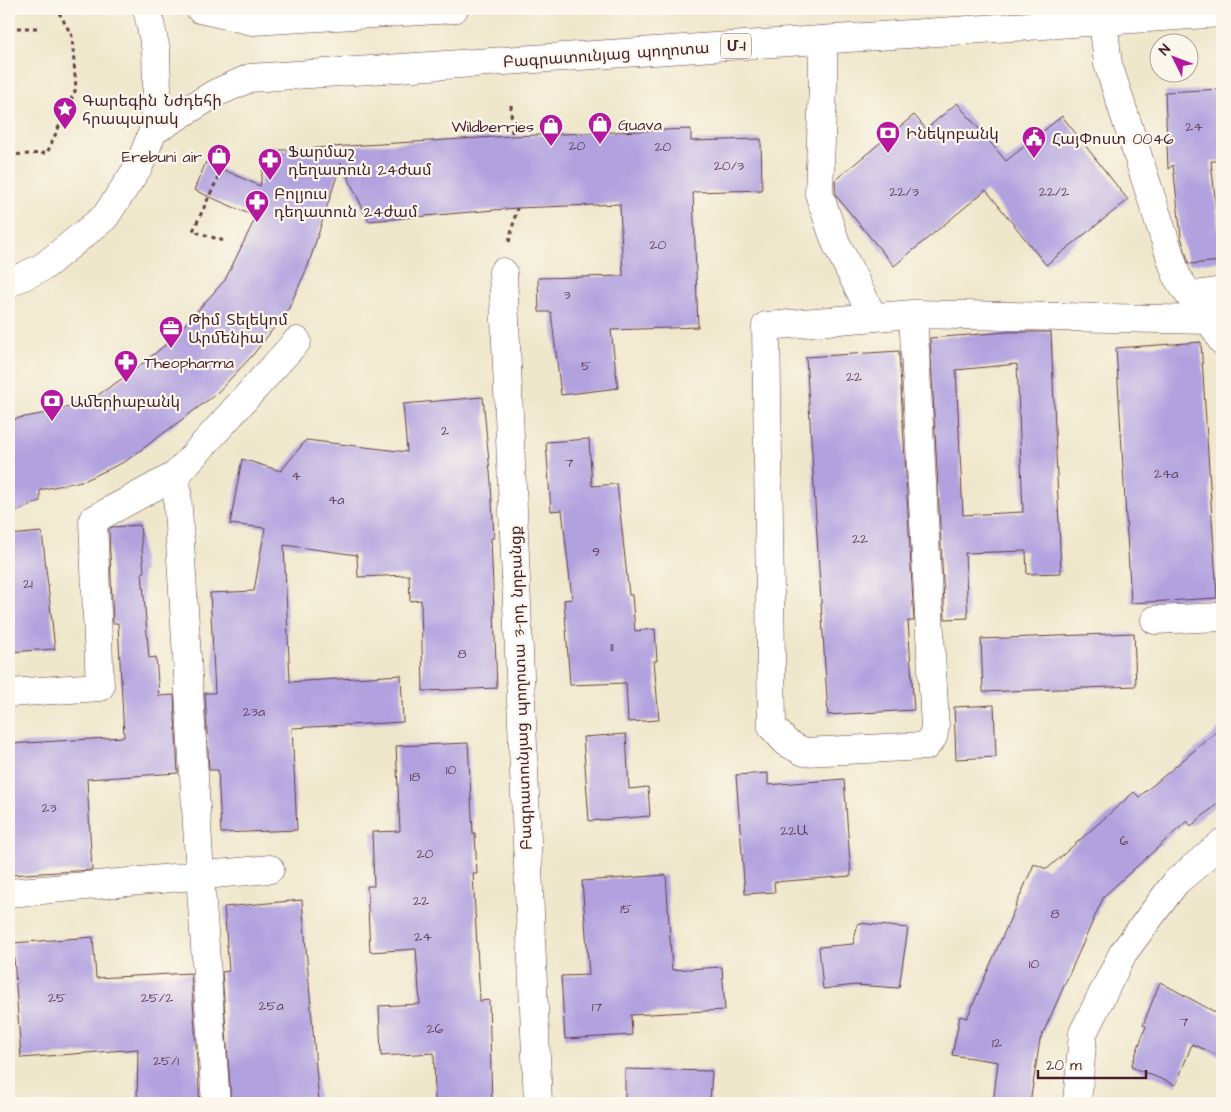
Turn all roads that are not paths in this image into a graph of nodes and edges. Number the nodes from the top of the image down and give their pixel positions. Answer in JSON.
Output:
{"nodes":[{"id":1,"x":147,"y":9,"type":"edge"},
{"id":2,"x":200,"y":9,"type":"edge"},
{"id":3,"x":454,"y":9,"type":"edge"},
{"id":4,"x":1222,"y":13,"type":"edge"},
{"id":5,"x":1103,"y":21,"type":"junction"},
{"id":6,"x":823,"y":40,"type":"junction"},
{"id":7,"x":154,"y":131,"type":"junction"},
{"id":8,"x":503,"y":272,"type":"dead end"},
{"id":9,"x":9,"y":283,"type":"edge"},
{"id":10,"x":1222,"y":291,"type":"edge"},
{"id":11,"x":1190,"y":296,"type":"junction"},
{"id":12,"x":913,"y":314,"type":"junction"},
{"id":13,"x":873,"y":317,"type":"junction"},
{"id":14,"x":1216,"y":330,"type":"edge"},
{"id":15,"x":297,"y":341,"type":"dead end"},
{"id":16,"x":176,"y":475,"type":"junction"},
{"id":17,"x":1222,"y":615,"type":"edge"},
{"id":18,"x":1155,"y":620,"type":"dead end"},
{"id":19,"x":9,"y":693,"type":"edge"},
{"id":20,"x":1222,"y":843,"type":"edge"},
{"id":21,"x":270,"y":869,"type":"dead end"},
{"id":22,"x":200,"y":875,"type":"junction"},
{"id":23,"x":9,"y":893,"type":"edge"},
{"id":24,"x":216,"y":1103,"type":"edge"},
{"id":25,"x":538,"y":1103,"type":"edge"},
{"id":26,"x":1077,"y":1103,"type":"edge"}],
"edges":[{"from":1,"to":7,"type":"main road"},
{"from":2,"to":3,"type":"main road"},
{"from":4,"to":5,"type":"main road","name":"Բագրատունյաց պողոտա","number":"Մ-1"},
{"from":5,"to":6,"type":"main road","name":"Բագրատունյաց պողոտա","number":"Մ-1"},
{"from":5,"to":11,"type":"main road"},
{"from":6,"to":7,"type":"main road","name":"Բագրատունյաց պողոտա","number":"Մ-1"},
{"from":6,"to":13,"type":"main road"},
{"from":7,"to":9,"type":"main road"},
{"from":8,"to":25,"type":"main road","name":"Բագրատունյաց պողոտա 3-րդ նրբանցք"},
{"from":10,"to":11,"type":"main road"},
{"from":11,"to":14,"type":"main road"},
{"from":12,"to":13,"type":"main road"},
{"from":12,"to":13,"type":"main road"},
{"from":12,"to":14,"type":"main road"},
{"from":15,"to":16,"type":"main road"},
{"from":16,"to":19,"type":"main road"},
{"from":16,"to":22,"type":"main road"},
{"from":17,"to":18,"type":"main road"},
{"from":20,"to":26,"type":"main road"},
{"from":21,"to":22,"type":"main road"},
{"from":22,"to":23,"type":"main road"},
{"from":22,"to":24,"type":"main road"}]}
